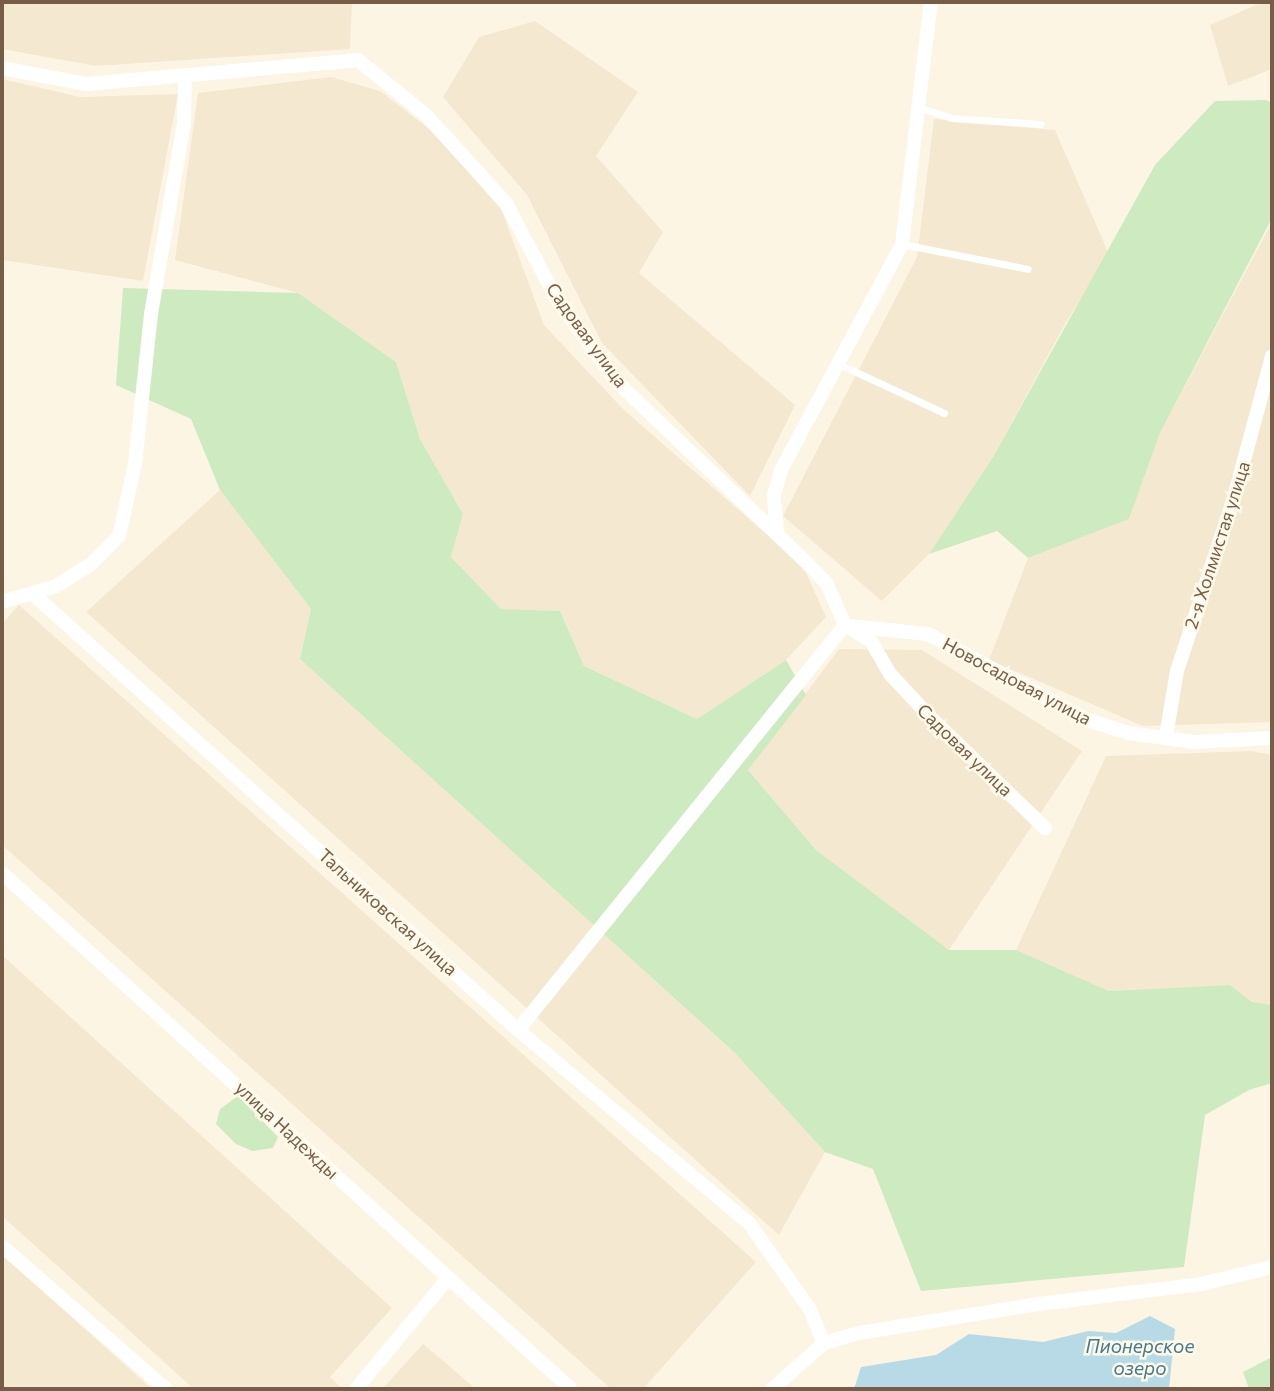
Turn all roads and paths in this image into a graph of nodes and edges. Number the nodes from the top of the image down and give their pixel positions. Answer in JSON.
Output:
{"nodes":[{"id":1,"x":931,"y":2,"type":"edge"},
{"id":2,"x":2,"y":68,"type":"edge"},
{"id":3,"x":185,"y":78,"type":"junction"},
{"id":4,"x":917,"y":107,"type":"junction"},
{"id":5,"x":1041,"y":124,"type":"dead end"},
{"id":6,"x":902,"y":244,"type":"junction"},
{"id":7,"x":1028,"y":269,"type":"dead end"},
{"id":8,"x":1272,"y":356,"type":"edge"},
{"id":9,"x":839,"y":364,"type":"junction"},
{"id":10,"x":944,"y":412,"type":"dead end"},
{"id":11,"x":778,"y":534,"type":"junction"},
{"id":12,"x":33,"y":594,"type":"junction"},
{"id":13,"x":2,"y":602,"type":"edge"},
{"id":14,"x":845,"y":625,"type":"junction"},
{"id":15,"x":1166,"y":736,"type":"junction"},
{"id":16,"x":1272,"y":738,"type":"edge"},
{"id":17,"x":1045,"y":828,"type":"dead end"},
{"id":18,"x":2,"y":873,"type":"edge"},
{"id":19,"x":519,"y":1030,"type":"junction"},
{"id":20,"x":2,"y":1246,"type":"edge"},
{"id":21,"x":1272,"y":1267,"type":"edge"},
{"id":22,"x":448,"y":1278,"type":"junction"},
{"id":23,"x":824,"y":1343,"type":"junction"},
{"id":24,"x":166,"y":1389,"type":"edge"},
{"id":25,"x":356,"y":1389,"type":"edge"},
{"id":26,"x":571,"y":1389,"type":"edge"},
{"id":27,"x":772,"y":1389,"type":"edge"}],
"edges":[{"from":1,"to":4,"type":"street"},
{"from":2,"to":3,"type":"street","name":"Садовая улица"},
{"from":3,"to":11,"type":"street","name":"Садовая улица"},
{"from":3,"to":12,"type":"street"},
{"from":4,"to":5,"type":"lane"},
{"from":4,"to":6,"type":"street"},
{"from":6,"to":7,"type":"lane"},
{"from":6,"to":9,"type":"street"},
{"from":8,"to":15,"type":"street","name":"2-я Холмистая улица"},
{"from":9,"to":10,"type":"lane"},
{"from":9,"to":11,"type":"street"},
{"from":11,"to":14,"type":"street","name":"Садовая улица"},
{"from":12,"to":13,"type":"street"},
{"from":12,"to":19,"type":"street","name":"Тальниковская улица"},
{"from":14,"to":15,"type":"street","name":"Новосадовая улица"},
{"from":14,"to":17,"type":"street","name":"Садовая улица"},
{"from":14,"to":19,"type":"street"},
{"from":15,"to":16,"type":"street","name":"Новосадовая улица"},
{"from":18,"to":22,"type":"street","name":"улица Надежды"},
{"from":19,"to":23,"type":"street","name":"Тальниковская улица"},
{"from":20,"to":24,"type":"street"},
{"from":21,"to":23,"type":"street"},
{"from":22,"to":25,"type":"street"},
{"from":22,"to":26,"type":"street","name":"улица Надежды"},
{"from":23,"to":27,"type":"street"}]}
